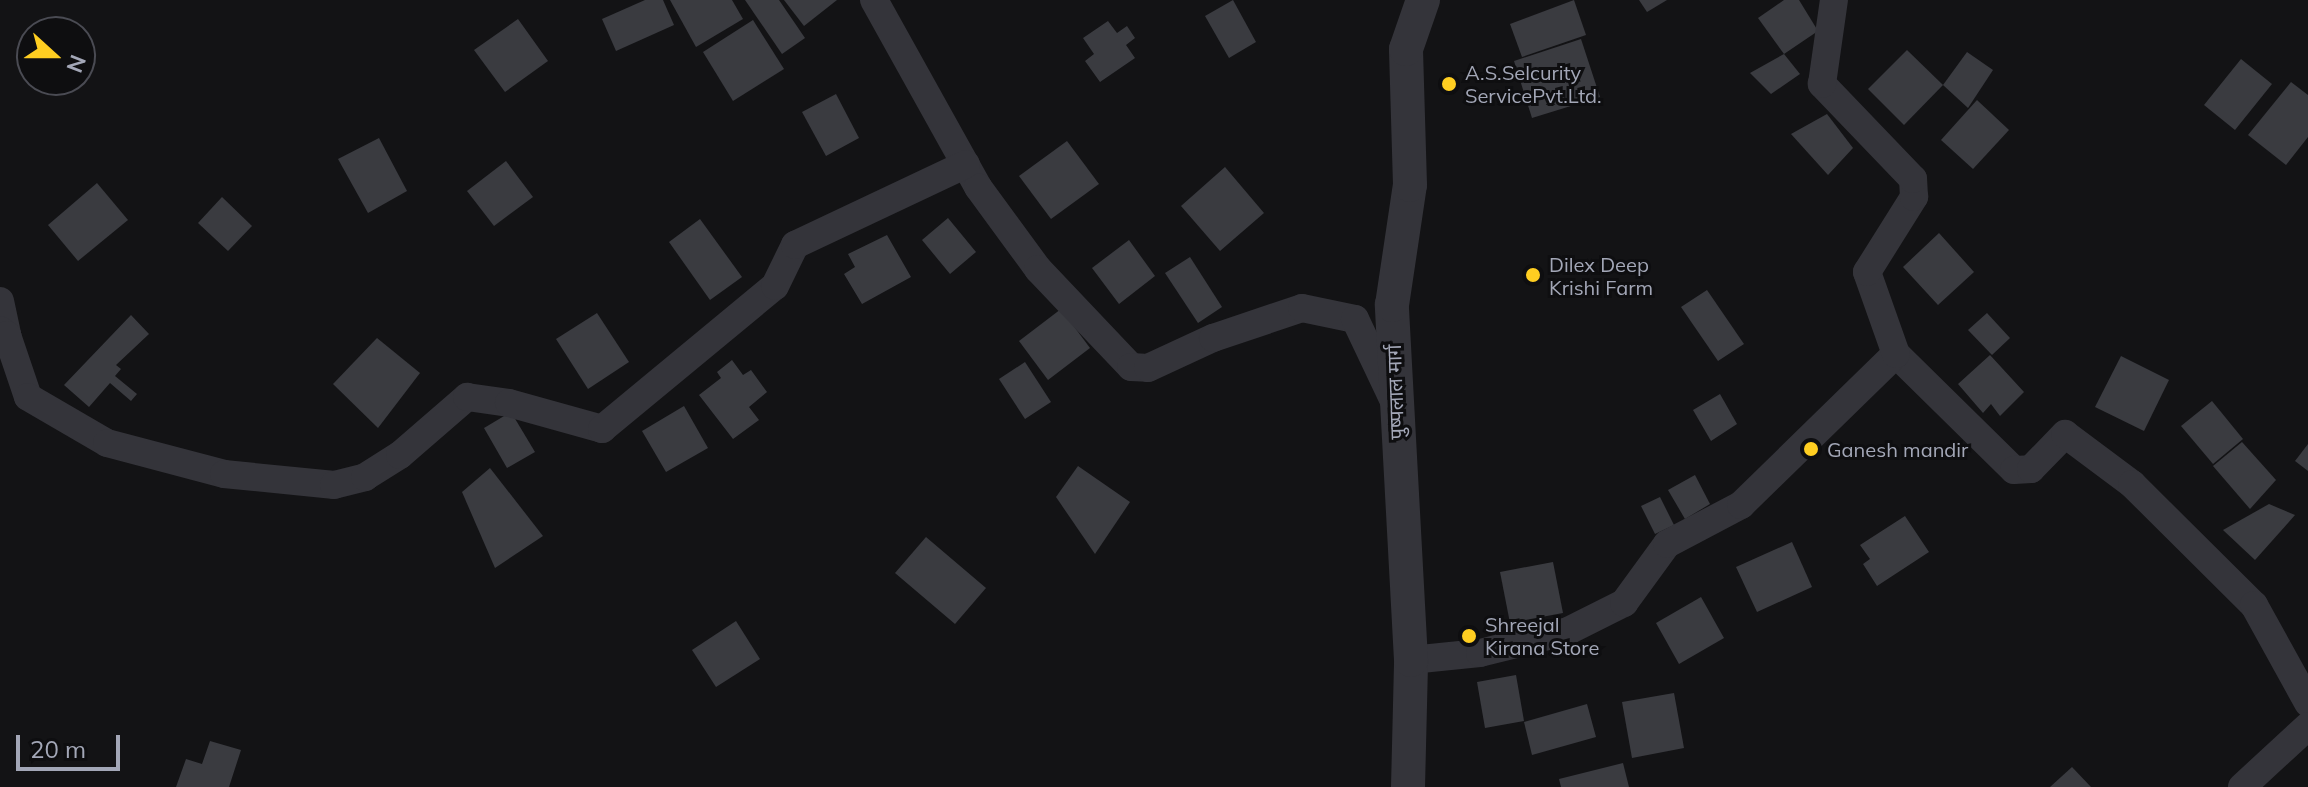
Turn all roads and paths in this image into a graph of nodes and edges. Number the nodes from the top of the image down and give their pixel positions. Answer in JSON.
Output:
{"nodes":[{"id":1,"x":874,"y":0,"type":"edge"},
{"id":2,"x":1423,"y":0,"type":"edge"},
{"id":3,"x":1834,"y":0,"type":"edge"},
{"id":4,"x":966,"y":164,"type":"junction"},
{"id":5,"x":0,"y":301,"type":"edge"},
{"id":6,"x":4,"y":332,"type":"edge"},
{"id":7,"x":1896,"y":354,"type":"junction"},
{"id":8,"x":1394,"y":402,"type":"junction"},
{"id":9,"x":1411,"y":660,"type":"junction"},
{"id":10,"x":2308,"y":703,"type":"edge"},
{"id":11,"x":2308,"y":726,"type":"edge"},
{"id":12,"x":1408,"y":787,"type":"edge"},
{"id":13,"x":2242,"y":787,"type":"edge"}],
"edges":[{"from":1,"to":4,"type":"street"},
{"from":2,"to":8,"type":"street","name":"पुष्पलाल मार्ग"},
{"from":3,"to":7,"type":"street"},
{"from":4,"to":6,"type":"street"},
{"from":4,"to":8,"type":"street"},
{"from":5,"to":6,"type":"street"},
{"from":7,"to":9,"type":"street"},
{"from":7,"to":10,"type":"street"},
{"from":8,"to":9,"type":"street","name":"पुष्पलाल मार्ग"},
{"from":9,"to":12,"type":"street","name":"पुष्पलाल मार्ग"},
{"from":11,"to":13,"type":"street"}]}
